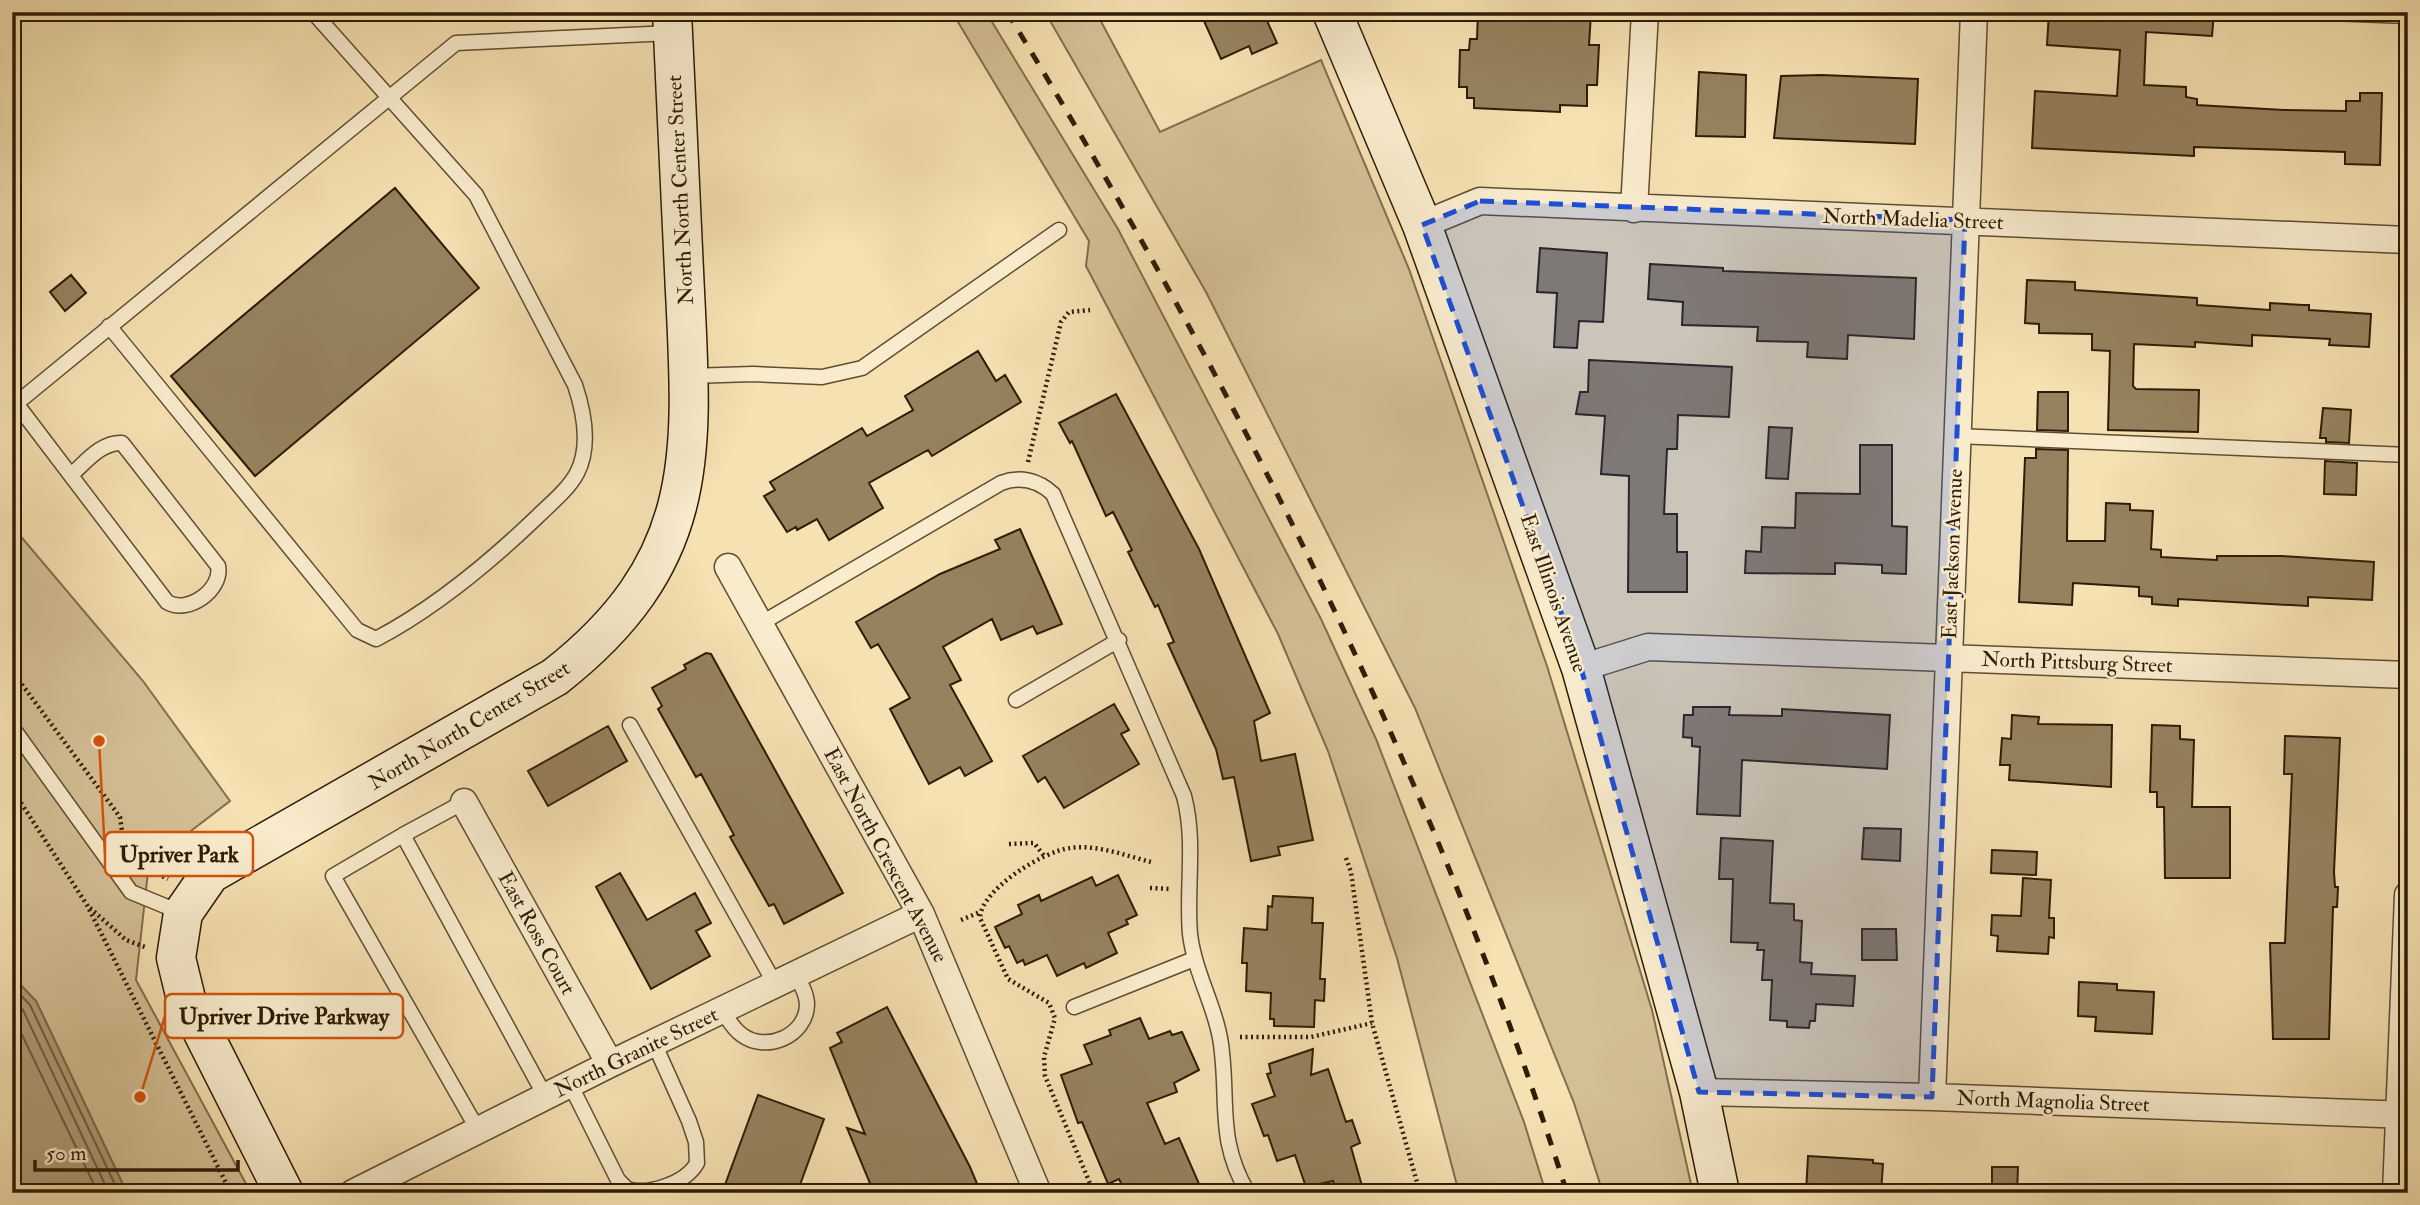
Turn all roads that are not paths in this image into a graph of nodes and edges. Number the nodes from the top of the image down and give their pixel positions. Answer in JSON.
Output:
{"nodes":[{"id":1,"x":313,"y":12,"type":"edge"},
{"id":2,"x":1332,"y":12,"type":"edge"},
{"id":3,"x":1645,"y":12,"type":"edge"},
{"id":4,"x":1974,"y":12,"type":"edge"},
{"id":5,"x":2303,"y":12,"type":"edge"},
{"id":6,"x":2408,"y":16,"type":"edge"},
{"id":7,"x":672,"y":22,"type":"edge"},
{"id":8,"x":390,"y":96,"type":"junction"},
{"id":9,"x":1634,"y":209,"type":"junction"},
{"id":10,"x":1965,"y":220,"type":"junction"},
{"id":11,"x":1422,"y":225,"type":"junction"},
{"id":12,"x":1059,"y":230,"type":"dead end"},
{"id":13,"x":2408,"y":240,"type":"edge"},
{"id":14,"x":108,"y":326,"type":"junction"},
{"id":15,"x":688,"y":376,"type":"junction"},
{"id":16,"x":14,"y":403,"type":"edge"},
{"id":17,"x":1956,"y":436,"type":"junction"},
{"id":18,"x":2408,"y":455,"type":"edge"},
{"id":19,"x":71,"y":475,"type":"junction"},
{"id":20,"x":728,"y":567,"type":"dead end"},
{"id":21,"x":760,"y":624,"type":"junction"},
{"id":22,"x":1119,"y":640,"type":"junction"},
{"id":23,"x":1947,"y":657,"type":"junction"},
{"id":24,"x":1581,"y":668,"type":"junction"},
{"id":25,"x":2408,"y":675,"type":"edge"},
{"id":26,"x":1016,"y":700,"type":"dead end"},
{"id":27,"x":630,"y":725,"type":"dead end"},
{"id":28,"x":12,"y":727,"type":"edge"},
{"id":29,"x":464,"y":802,"type":"joint"},
{"id":30,"x":404,"y":835,"type":"junction"},
{"id":31,"x":2408,"y":895,"type":"edge"},
{"id":32,"x":190,"y":904,"type":"junction"},
{"id":33,"x":921,"y":914,"type":"junction"},
{"id":34,"x":1195,"y":959,"type":"junction"},
{"id":35,"x":786,"y":979,"type":"junction"},
{"id":36,"x":1073,"y":1007,"type":"dead end"},
{"id":37,"x":722,"y":1010,"type":"junction"},
{"id":38,"x":654,"y":1042,"type":"junction"},
{"id":39,"x":610,"y":1064,"type":"junction"},
{"id":40,"x":570,"y":1084,"type":"junction"},
{"id":41,"x":1699,"y":1091,"type":"junction"},
{"id":42,"x":545,"y":1096,"type":"junction"},
{"id":43,"x":1932,"y":1097,"type":"junction"},
{"id":44,"x":2403,"y":1115,"type":"edge"},
{"id":45,"x":478,"y":1130,"type":"junction"},
{"id":46,"x":284,"y":1193,"type":"edge"},
{"id":47,"x":353,"y":1193,"type":"edge"},
{"id":48,"x":1038,"y":1193,"type":"edge"},
{"id":49,"x":1248,"y":1193,"type":"edge"},
{"id":50,"x":1720,"y":1193,"type":"edge"},
{"id":51,"x":2396,"y":1193,"type":"edge"}],
"edges":[{"from":1,"to":8,"type":"lane"},
{"from":2,"to":11,"type":"street","name":"East Illinois Avenue"},
{"from":3,"to":9,"type":"street"},
{"from":4,"to":10,"type":"street","name":"East Jackson Avenue"},
{"from":5,"to":6,"type":"lane"},
{"from":7,"to":8,"type":"lane"},
{"from":7,"to":15,"type":"street","name":"North North Center Street"},
{"from":8,"to":14,"type":"lane"},
{"from":8,"to":14,"type":"lane"},
{"from":9,"to":10,"type":"street","name":"North Madelia Street"},
{"from":9,"to":11,"type":"street","name":"North Madelia Street"},
{"from":10,"to":13,"type":"street","name":"North Madelia Street"},
{"from":10,"to":17,"type":"street","name":"East Jackson Avenue"},
{"from":11,"to":24,"type":"street","name":"East Illinois Avenue"},
{"from":12,"to":15,"type":"lane"},
{"from":14,"to":16,"type":"lane"},
{"from":15,"to":32,"type":"street","name":"North North Center Street"},
{"from":16,"to":19,"type":"lane"},
{"from":17,"to":18,"type":"lane"},
{"from":17,"to":23,"type":"street","name":"East Jackson Avenue"},
{"from":19,"to":19,"type":"lane"},
{"from":20,"to":21,"type":"street","name":"East North Crescent Avenue"},
{"from":21,"to":22,"type":"lane"},
{"from":21,"to":33,"type":"street","name":"East North Crescent Avenue"},
{"from":22,"to":26,"type":"lane"},
{"from":22,"to":34,"type":"lane"},
{"from":23,"to":24,"type":"street","name":"North Pittsburg Street"},
{"from":23,"to":25,"type":"street","name":"North Pittsburg Street"},
{"from":23,"to":43,"type":"street","name":"East Jackson Avenue"},
{"from":24,"to":41,"type":"street","name":"East Illinois Avenue"},
{"from":27,"to":35,"type":"lane"},
{"from":28,"to":32,"type":"lane"},
{"from":29,"to":30,"type":"lane"},
{"from":29,"to":39,"type":"street","name":"East Ross Court"},
{"from":30,"to":42,"type":"lane"},
{"from":30,"to":45,"type":"lane"},
{"from":31,"to":44,"type":"street"},
{"from":32,"to":46,"type":"street"},
{"from":33,"to":35,"type":"street","name":"North Granite Street"},
{"from":33,"to":48,"type":"street","name":"East North Crescent Avenue"},
{"from":34,"to":36,"type":"lane"},
{"from":34,"to":49,"type":"lane"},
{"from":35,"to":37,"type":"street","name":"North Granite Street"},
{"from":35,"to":37,"type":"lane"},
{"from":37,"to":38,"type":"street","name":"North Granite Street"},
{"from":38,"to":39,"type":"street","name":"North Granite Street"},
{"from":38,"to":40,"type":"lane"},
{"from":39,"to":40,"type":"street","name":"North Granite Street"},
{"from":40,"to":42,"type":"street","name":"North Granite Street"},
{"from":41,"to":43,"type":"street","name":"North Magnolia Street"},
{"from":41,"to":50,"type":"street","name":"East Illinois Avenue"},
{"from":42,"to":45,"type":"street","name":"North Granite Street"},
{"from":43,"to":44,"type":"street","name":"North Magnolia Street"},
{"from":44,"to":51,"type":"street"},
{"from":45,"to":47,"type":"street","name":"North Granite Street"}]}
